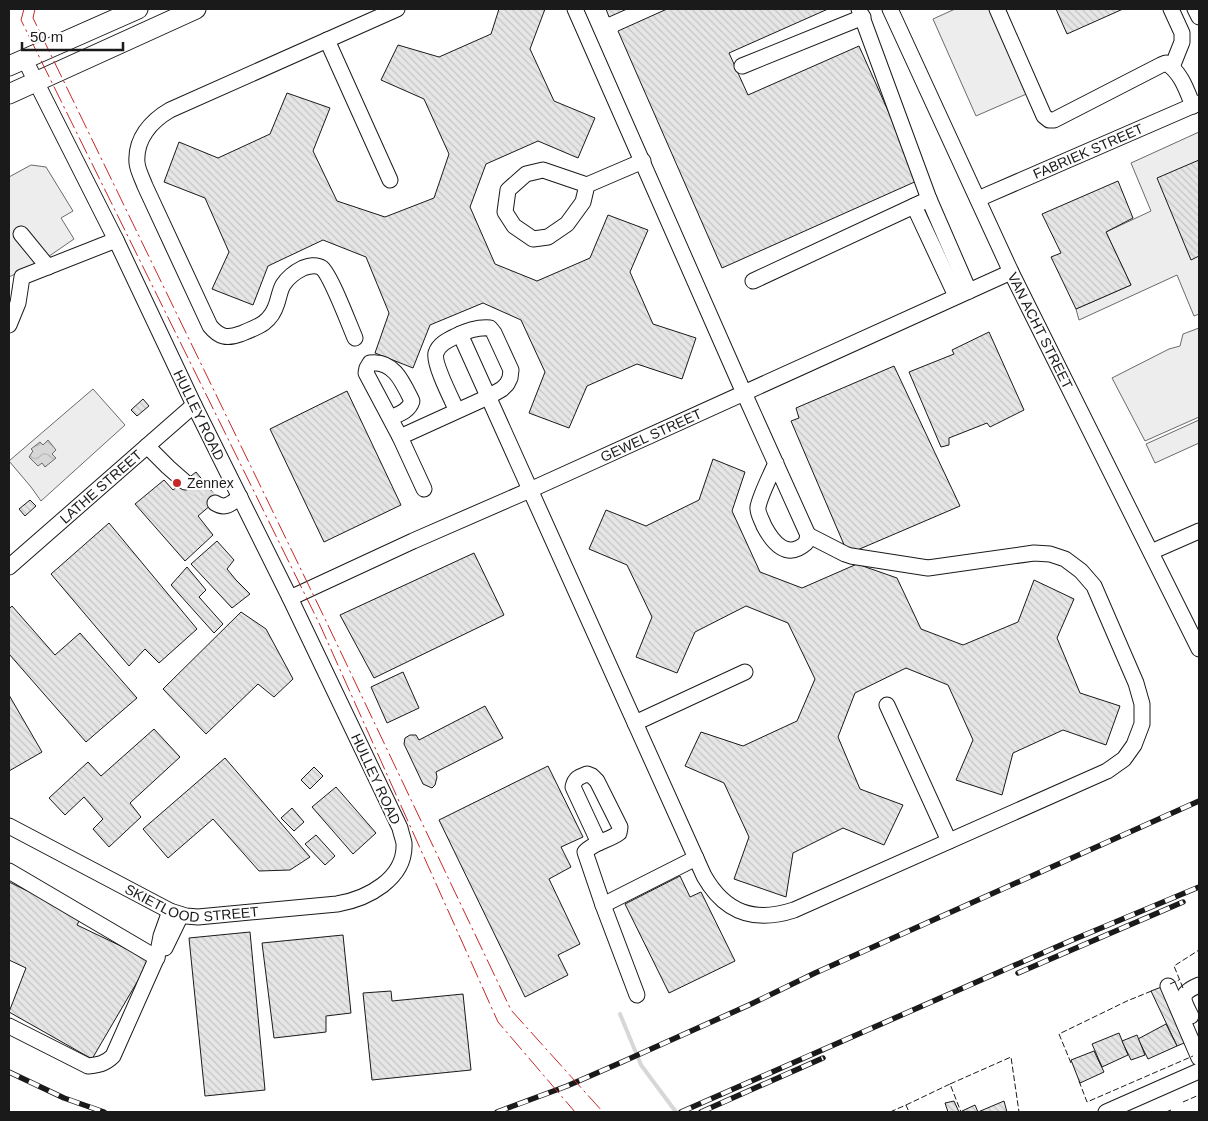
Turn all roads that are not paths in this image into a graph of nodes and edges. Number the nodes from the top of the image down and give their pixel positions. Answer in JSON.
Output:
{"nodes":[{"id":1,"x":138,"y":9,"type":"edge"},
{"id":2,"x":196,"y":9,"type":"edge"},
{"id":3,"x":397,"y":9,"type":"edge"},
{"id":4,"x":575,"y":9,"type":"edge"},
{"id":5,"x":890,"y":9,"type":"edge"},
{"id":6,"x":997,"y":9,"type":"edge"},
{"id":7,"x":1171,"y":9,"type":"edge"},
{"id":8,"x":1195,"y":9,"type":"edge"},
{"id":9,"x":861,"y":13,"type":"edge"},
{"id":10,"x":1199,"y":16,"type":"edge"},
{"id":11,"x":327,"y":40,"type":"junction"},
{"id":12,"x":17,"y":62,"type":"edge"},
{"id":13,"x":742,"y":66,"type":"dead end"},
{"id":14,"x":1172,"y":66,"type":"junction"},
{"id":15,"x":36,"y":82,"type":"junction"},
{"id":16,"x":9,"y":94,"type":"edge"},
{"id":17,"x":1196,"y":105,"type":"edge"},
{"id":18,"x":643,"y":162,"type":"junction"},
{"id":19,"x":390,"y":180,"type":"dead end"},
{"id":20,"x":587,"y":185,"type":"junction"},
{"id":21,"x":929,"y":199,"type":"junction"},
{"id":22,"x":978,"y":199,"type":"junction"},
{"id":23,"x":914,"y":206,"type":"junction"},
{"id":24,"x":21,"y":234,"type":"dead end"},
{"id":25,"x":116,"y":240,"type":"junction"},
{"id":26,"x":48,"y":267,"type":"junction"},
{"id":27,"x":1011,"y":272,"type":"junction"},
{"id":28,"x":22,"y":277,"type":"junction"},
{"id":29,"x":752,"y":281,"type":"dead end"},
{"id":30,"x":9,"y":285,"type":"edge"},
{"id":31,"x":962,"y":293,"type":"junction"},
{"id":32,"x":9,"y":325,"type":"edge"},
{"id":33,"x":460,"y":334,"type":"junction"},
{"id":34,"x":356,"y":338,"type":"dead end"},
{"id":35,"x":744,"y":393,"type":"junction"},
{"id":36,"x":488,"y":397,"type":"junction"},
{"id":37,"x":194,"y":405,"type":"junction"},
{"id":38,"x":457,"y":411,"type":"junction"},
{"id":39,"x":390,"y":418,"type":"dead end"},
{"id":40,"x":400,"y":437,"type":"junction"},
{"id":41,"x":147,"y":446,"type":"junction"},
{"id":42,"x":776,"y":463,"type":"junction"},
{"id":43,"x":185,"y":482,"type":"tunnel mouth"},
{"id":44,"x":424,"y":489,"type":"dead end"},
{"id":45,"x":530,"y":490,"type":"junction"},
{"id":46,"x":240,"y":497,"type":"junction"},
{"id":47,"x":214,"y":503,"type":"tunnel mouth"},
{"id":48,"x":1199,"y":531,"type":"edge"},
{"id":49,"x":808,"y":535,"type":"junction"},
{"id":50,"x":1151,"y":552,"type":"junction"},
{"id":51,"x":11,"y":559,"type":"edge"},
{"id":52,"x":290,"y":598,"type":"junction"},
{"id":53,"x":1199,"y":649,"type":"edge"},
{"id":54,"x":744,"y":672,"type":"dead end"},
{"id":55,"x":887,"y":705,"type":"dead end"},
{"id":56,"x":635,"y":723,"type":"junction"},
{"id":57,"x":9,"y":826,"type":"edge"},
{"id":58,"x":949,"y":840,"type":"junction"},
{"id":59,"x":598,"y":843,"type":"dead end"},
{"id":60,"x":696,"y":858,"type":"junction"},
{"id":61,"x":9,"y":871,"type":"edge"},
{"id":62,"x":387,"y":880,"type":"joint"},
{"id":63,"x":603,"y":905,"type":"junction"},
{"id":64,"x":176,"y":913,"type":"junction"},
{"id":65,"x":157,"y":957,"type":"junction"},
{"id":66,"x":1199,"y":985,"type":"edge"},
{"id":67,"x":1168,"y":986,"type":"dead end"},
{"id":68,"x":638,"y":995,"type":"dead end"},
{"id":69,"x":9,"y":1026,"type":"edge"},
{"id":70,"x":1199,"y":1035,"type":"edge"},
{"id":71,"x":1199,"y":1058,"type":"edge"},
{"id":72,"x":1199,"y":1071,"type":"edge"},
{"id":73,"x":1106,"y":1112,"type":"edge"}],
"edges":[{"from":1,"to":12,"type":"main road"},
{"from":2,"to":15,"type":"main road"},
{"from":3,"to":11,"type":"street"},
{"from":4,"to":18,"type":"street"},
{"from":5,"to":22,"type":"street","name":"VAN ACHT STREET"},
{"from":6,"to":14,"type":"street"},
{"from":7,"to":14,"type":"street"},
{"from":8,"to":10,"type":"street"},
{"from":9,"to":13,"type":"street"},
{"from":9,"to":21,"type":"street"},
{"from":11,"to":19,"type":"street"},
{"from":11,"to":34,"type":"street"},
{"from":12,"to":15,"type":"street","name":"HULLEY ROAD"},
{"from":14,"to":17,"type":"street"},
{"from":15,"to":16,"type":"main road"},
{"from":15,"to":25,"type":"street","name":"HULLEY ROAD"},
{"from":17,"to":22,"type":"street","name":"FABRIEK STREET"},
{"from":18,"to":20,"type":"street"},
{"from":18,"to":35,"type":"street"},
{"from":20,"to":20,"type":"street"},
{"from":21,"to":23,"type":"street"},
{"from":21,"to":31,"type":"street"},
{"from":22,"to":27,"type":"street","name":"VAN ACHT STREET"},
{"from":23,"to":29,"type":"street"},
{"from":23,"to":31,"type":"street"},
{"from":24,"to":26,"type":"street"},
{"from":25,"to":26,"type":"street"},
{"from":25,"to":37,"type":"street","name":"HULLEY ROAD"},
{"from":26,"to":28,"type":"street"},
{"from":27,"to":31,"type":"street","name":"GEWEL STREET"},
{"from":27,"to":50,"type":"street","name":"VAN ACHT STREET"},
{"from":28,"to":30,"type":"street"},
{"from":28,"to":32,"type":"street"},
{"from":31,"to":35,"type":"street","name":"GEWEL STREET"},
{"from":33,"to":36,"type":"street"},
{"from":33,"to":36,"type":"street"},
{"from":33,"to":38,"type":"street"},
{"from":35,"to":42,"type":"street"},
{"from":35,"to":45,"type":"street","name":"GEWEL STREET"},
{"from":36,"to":38,"type":"street"},
{"from":36,"to":45,"type":"street"},
{"from":37,"to":41,"type":"street","name":"LATHE STREET"},
{"from":37,"to":46,"type":"street","name":"HULLEY ROAD"},
{"from":38,"to":40,"type":"street"},
{"from":39,"to":40,"type":"street"},
{"from":40,"to":44,"type":"street"},
{"from":41,"to":43,"type":"street"},
{"from":41,"to":51,"type":"street","name":"LATHE STREET"},
{"from":42,"to":49,"type":"street"},
{"from":42,"to":49,"type":"street"},
{"from":45,"to":52,"type":"street","name":"GEWEL STREET"},
{"from":45,"to":56,"type":"street"},
{"from":46,"to":47,"type":"street"},
{"from":46,"to":52,"type":"street","name":"HULLEY ROAD"},
{"from":48,"to":50,"type":"street"},
{"from":49,"to":58,"type":"street"},
{"from":50,"to":53,"type":"street","name":"VAN ACHT STREET"},
{"from":52,"to":62,"type":"street","name":"HULLEY ROAD"},
{"from":54,"to":56,"type":"street"},
{"from":55,"to":58,"type":"street"},
{"from":56,"to":60,"type":"street"},
{"from":57,"to":64,"type":"street","name":"SKIETLOOD STREET"},
{"from":58,"to":60,"type":"street"},
{"from":59,"to":63,"type":"street"},
{"from":60,"to":63,"type":"street"},
{"from":61,"to":65,"type":"street"},
{"from":62,"to":64,"type":"street","name":"SKIETLOOD STREET"},
{"from":63,"to":68,"type":"street"},
{"from":64,"to":65,"type":"street"},
{"from":65,"to":69,"type":"street"},
{"from":66,"to":70,"type":"street"},
{"from":67,"to":71,"type":"street"},
{"from":72,"to":73,"type":"street"}]}
